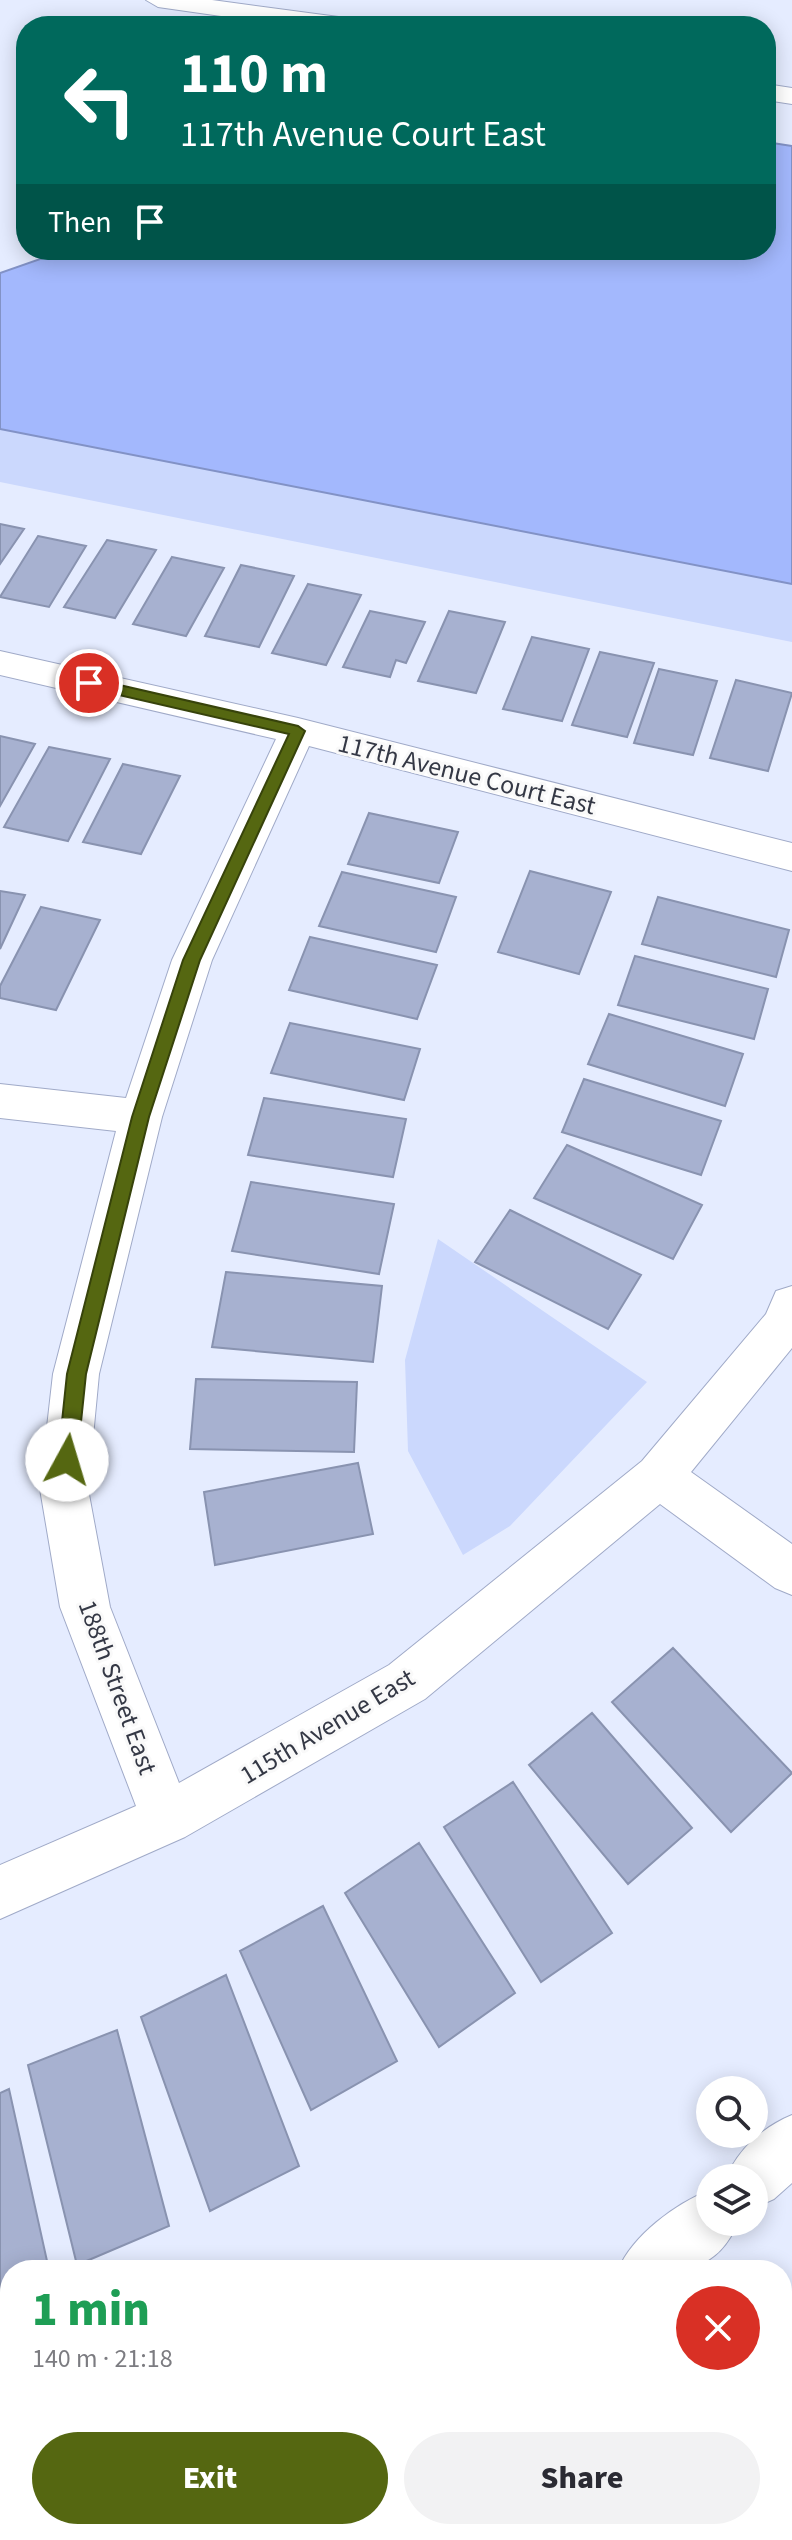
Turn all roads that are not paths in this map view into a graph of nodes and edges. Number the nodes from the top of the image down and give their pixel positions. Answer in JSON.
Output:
{"nodes":[{"id":1,"x":158,"y":0,"type":"edge"},
{"id":2,"x":274,"y":16,"type":"edge"},
{"id":3,"x":0,"y":663,"type":"edge"},
{"id":4,"x":298,"y":731,"type":"junction"},
{"id":5,"x":792,"y":857,"type":"edge"},
{"id":6,"x":0,"y":1101,"type":"edge"},
{"id":7,"x":141,"y":1117,"type":"junction"},
{"id":8,"x":792,"y":1305,"type":"edge"},
{"id":9,"x":659,"y":1476,"type":"junction"},
{"id":10,"x":792,"y":1572,"type":"edge"},
{"id":11,"x":167,"y":1819,"type":"junction"},
{"id":12,"x":0,"y":1892,"type":"edge"},
{"id":13,"x":792,"y":2144,"type":"edge"},
{"id":14,"x":768,"y":2166,"type":"edge"},
{"id":15,"x":696,"y":2231,"type":"edge"},
{"id":16,"x":660,"y":2260,"type":"edge"}],
"edges":[{"from":1,"to":2,"type":"street"},
{"from":3,"to":4,"type":"street","name":"117th Avenue Court East"},
{"from":4,"to":5,"type":"street","name":"117th Avenue Court East"},
{"from":4,"to":7,"type":"street","name":"188th Street East"},
{"from":6,"to":7,"type":"street"},
{"from":7,"to":11,"type":"street","name":"188th Street East"},
{"from":8,"to":9,"type":"street","name":"115th Avenue East"},
{"from":9,"to":10,"type":"street"},
{"from":9,"to":11,"type":"street","name":"115th Avenue East"},
{"from":11,"to":12,"type":"street","name":"115th Avenue East"},
{"from":13,"to":14,"type":"street"},
{"from":15,"to":16,"type":"street"}]}
